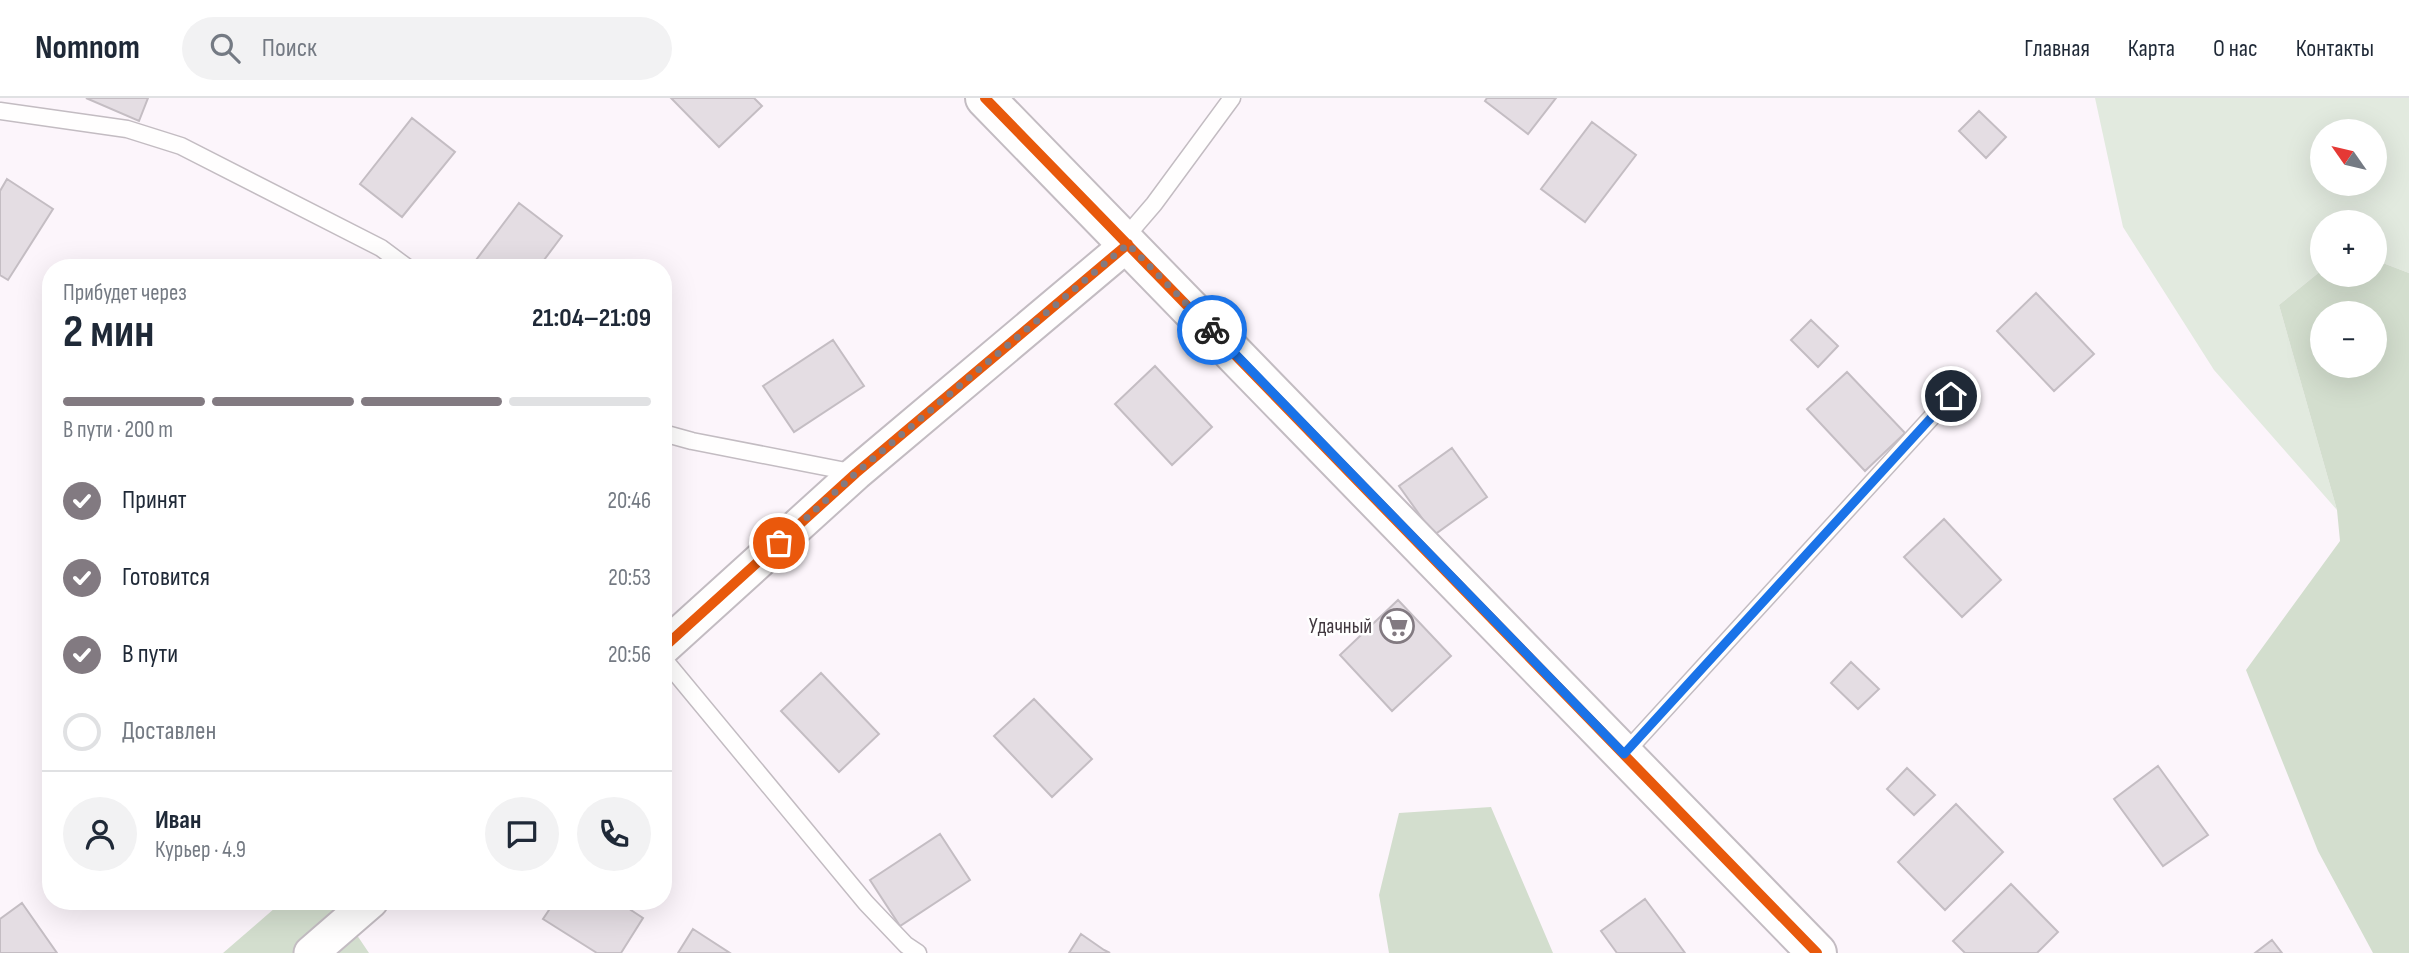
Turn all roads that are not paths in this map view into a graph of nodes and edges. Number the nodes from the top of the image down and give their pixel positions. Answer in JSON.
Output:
{"nodes":[{"id":1,"x":985,"y":98,"type":"edge"},
{"id":2,"x":1232,"y":98,"type":"edge"},
{"id":3,"x":0,"y":111,"type":"edge"},
{"id":4,"x":1125,"y":242,"type":"junction"},
{"id":5,"x":396,"y":259,"type":"edge"},
{"id":6,"x":1951,"y":396,"type":"dead end"},
{"id":7,"x":672,"y":435,"type":"edge"},
{"id":8,"x":856,"y":473,"type":"junction"},
{"id":9,"x":672,"y":640,"type":"edge"},
{"id":10,"x":672,"y":669,"type":"edge"},
{"id":11,"x":1624,"y":754,"type":"junction"},
{"id":12,"x":361,"y":910,"type":"edge"},
{"id":13,"x":311,"y":953,"type":"edge"},
{"id":14,"x":918,"y":953,"type":"edge"},
{"id":15,"x":1817,"y":953,"type":"edge"}],
"edges":[{"from":1,"to":4,"type":"street"},
{"from":2,"to":4,"type":"lane"},
{"from":3,"to":5,"type":"lane"},
{"from":4,"to":8,"type":"street"},
{"from":4,"to":11,"type":"street"},
{"from":6,"to":11,"type":"lane"},
{"from":7,"to":8,"type":"lane"},
{"from":8,"to":9,"type":"street"},
{"from":10,"to":14,"type":"lane"},
{"from":11,"to":15,"type":"street"},
{"from":12,"to":13,"type":"street"}]}
